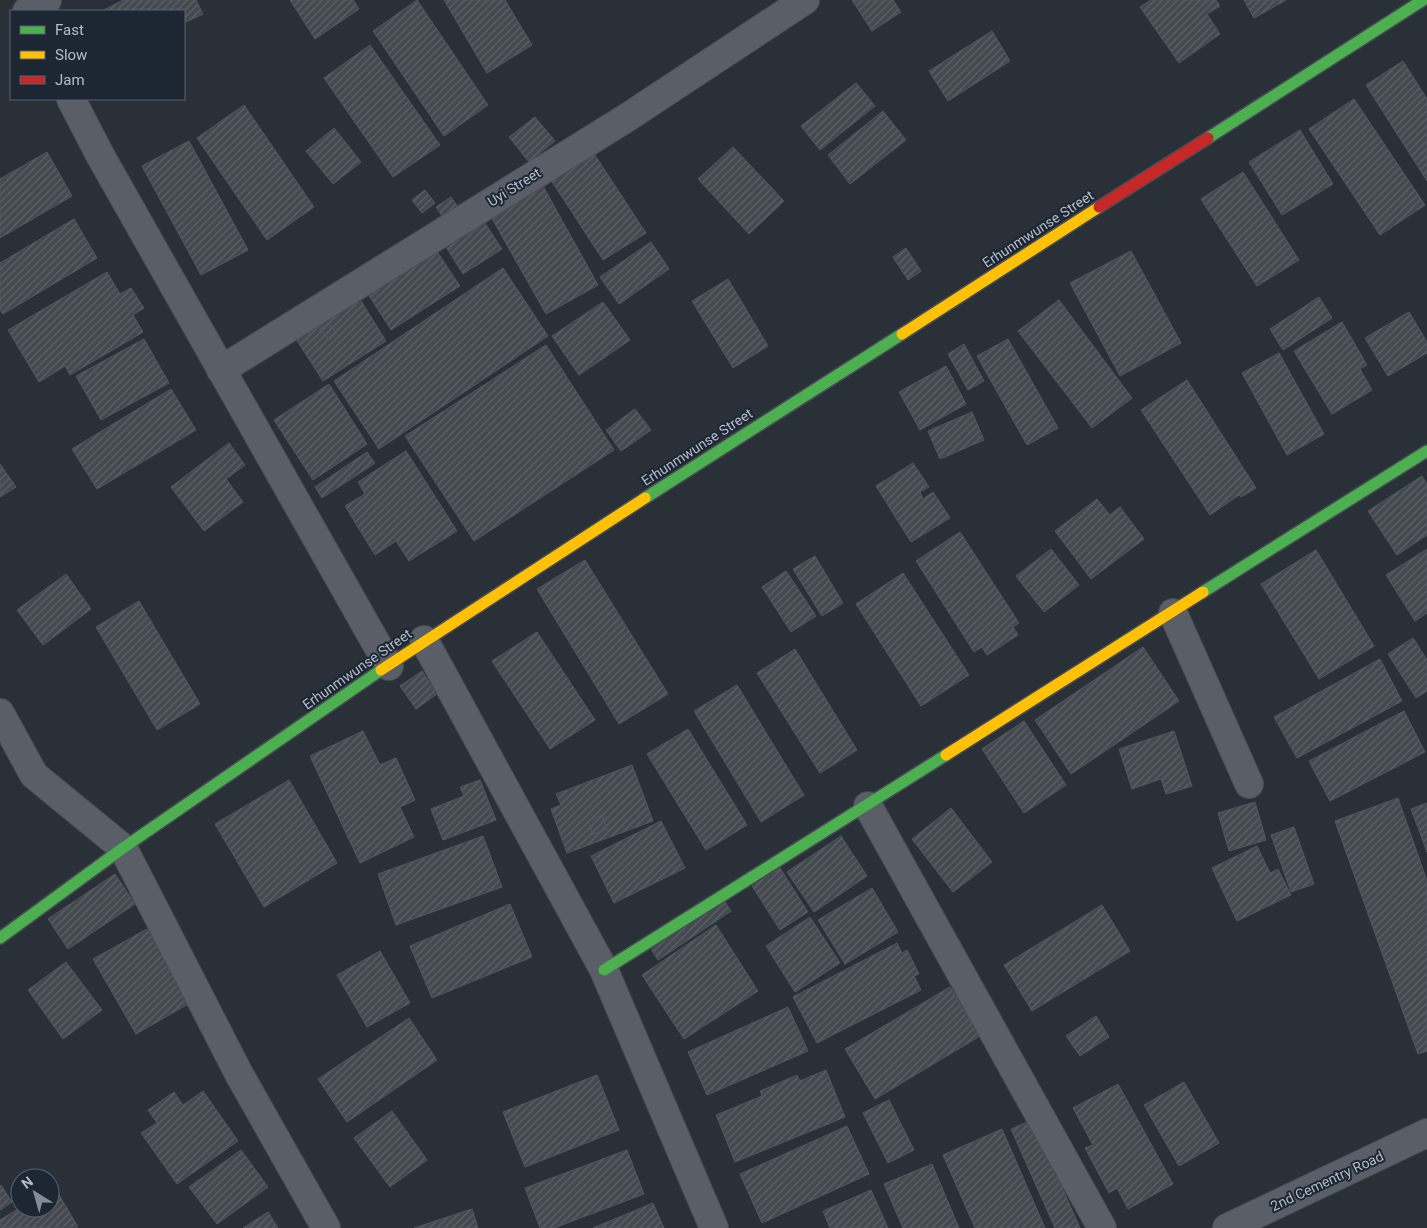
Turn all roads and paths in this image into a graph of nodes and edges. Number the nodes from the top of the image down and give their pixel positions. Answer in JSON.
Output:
{"nodes":[{"id":1,"x":48,"y":0,"type":"edge"},
{"id":2,"x":805,"y":0,"type":"edge"},
{"id":3,"x":1423,"y":0,"type":"edge"},
{"id":4,"x":29,"y":10,"type":"edge"},
{"id":5,"x":72,"y":100,"type":"edge"},
{"id":6,"x":221,"y":370,"type":"junction"},
{"id":7,"x":1427,"y":451,"type":"edge"},
{"id":8,"x":1173,"y":613,"type":"junction"},
{"id":9,"x":424,"y":640,"type":"junction"},
{"id":10,"x":389,"y":666,"type":"junction"},
{"id":11,"x":0,"y":714,"type":"edge"},
{"id":12,"x":1249,"y":784,"type":"dead end"},
{"id":13,"x":868,"y":806,"type":"junction"},
{"id":14,"x":123,"y":848,"type":"junction"},
{"id":15,"x":0,"y":938,"type":"edge"},
{"id":16,"x":604,"y":970,"type":"junction"},
{"id":17,"x":1427,"y":1133,"type":"edge"},
{"id":18,"x":326,"y":1228,"type":"edge"},
{"id":19,"x":714,"y":1228,"type":"edge"},
{"id":20,"x":1102,"y":1228,"type":"edge"},
{"id":21,"x":1227,"y":1228,"type":"edge"}],
"edges":[{"from":1,"to":4,"type":"street"},
{"from":2,"to":6,"type":"street","name":"Uyi Street"},
{"from":3,"to":9,"type":"street","name":"Erhunmwunse Street"},
{"from":5,"to":6,"type":"street"},
{"from":6,"to":10,"type":"street"},
{"from":7,"to":8,"type":"street"},
{"from":8,"to":12,"type":"street"},
{"from":8,"to":13,"type":"street"},
{"from":9,"to":10,"type":"street","name":"Erhunmwunse Street"},
{"from":9,"to":16,"type":"street"},
{"from":10,"to":14,"type":"street","name":"Erhunmwunse Street"},
{"from":11,"to":14,"type":"street"},
{"from":13,"to":16,"type":"street"},
{"from":13,"to":20,"type":"street"},
{"from":14,"to":15,"type":"street","name":"Erhunmwunse Street"},
{"from":14,"to":18,"type":"street"},
{"from":16,"to":19,"type":"street"},
{"from":17,"to":21,"type":"street","name":"2nd Cementry Road"}]}
